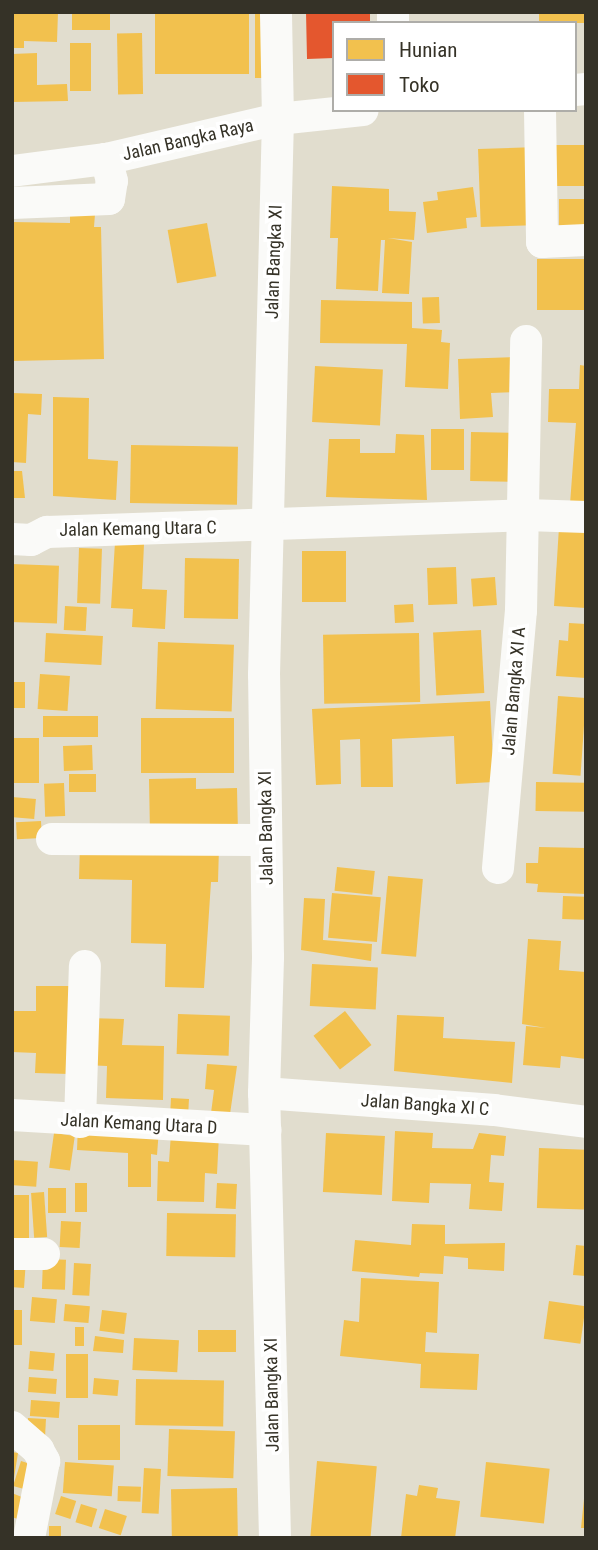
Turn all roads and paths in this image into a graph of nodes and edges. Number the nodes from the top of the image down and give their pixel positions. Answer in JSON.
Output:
{"nodes":[{"id":1,"x":276,"y":12,"type":"edge"},
{"id":2,"x":344,"y":112,"type":"edge"},
{"id":3,"x":540,"y":112,"type":"edge"},
{"id":4,"x":278,"y":119,"type":"junction"},
{"id":5,"x":106,"y":159,"type":"junction"},
{"id":6,"x":12,"y":172,"type":"edge"},
{"id":7,"x":12,"y":204,"type":"edge"},
{"id":8,"x":586,"y":240,"type":"edge"},
{"id":9,"x":526,"y":341,"type":"dead end"},
{"id":10,"x":526,"y":515,"type":"junction"},
{"id":11,"x":586,"y":517,"type":"edge"},
{"id":12,"x":265,"y":526,"type":"junction"},
{"id":13,"x":12,"y":539,"type":"edge"},
{"id":14,"x":52,"y":839,"type":"dead end"},
{"id":15,"x":266,"y":840,"type":"junction"},
{"id":16,"x":498,"y":868,"type":"dead end"},
{"id":17,"x":85,"y":966,"type":"dead end"},
{"id":18,"x":264,"y":1093,"type":"junction"},
{"id":19,"x":12,"y":1115,"type":"edge"},
{"id":20,"x":80,"y":1122,"type":"junction"},
{"id":21,"x":586,"y":1122,"type":"edge"},
{"id":22,"x":266,"y":1130,"type":"junction"},
{"id":23,"x":12,"y":1254,"type":"edge"},
{"id":24,"x":44,"y":1254,"type":"dead end"},
{"id":25,"x":12,"y":1427,"type":"edge"},
{"id":26,"x":29,"y":1538,"type":"edge"},
{"id":27,"x":275,"y":1538,"type":"edge"}],
"edges":[{"from":1,"to":4,"type":"street","name":"Jalan Bangka XI"},
{"from":2,"to":4,"type":"street","name":"Jalan Bangka Raya"},
{"from":3,"to":8,"type":"street"},
{"from":4,"to":5,"type":"street","name":"Jalan Bangka Raya"},
{"from":4,"to":12,"type":"street","name":"Jalan Bangka XI"},
{"from":5,"to":6,"type":"street","name":"Jalan Bangka Raya"},
{"from":5,"to":7,"type":"street"},
{"from":9,"to":10,"type":"street","name":"Jalan Bangka XI A"},
{"from":10,"to":11,"type":"street"},
{"from":10,"to":12,"type":"street"},
{"from":10,"to":16,"type":"street","name":"Jalan Bangka XI A"},
{"from":12,"to":13,"type":"street","name":"Jalan Kemang Utara C"},
{"from":12,"to":15,"type":"street","name":"Jalan Bangka XI"},
{"from":14,"to":15,"type":"street"},
{"from":15,"to":18,"type":"street","name":"Jalan Bangka XI"},
{"from":17,"to":20,"type":"street"},
{"from":18,"to":21,"type":"street","name":"Jalan Bangka XI C"},
{"from":18,"to":22,"type":"street","name":"Jalan Bangka XI"},
{"from":19,"to":20,"type":"street","name":"Jalan Kemang Utara D"},
{"from":20,"to":22,"type":"street","name":"Jalan Kemang Utara D"},
{"from":22,"to":27,"type":"street","name":"Jalan Bangka XI"},
{"from":23,"to":24,"type":"street"},
{"from":25,"to":26,"type":"street"}]}
